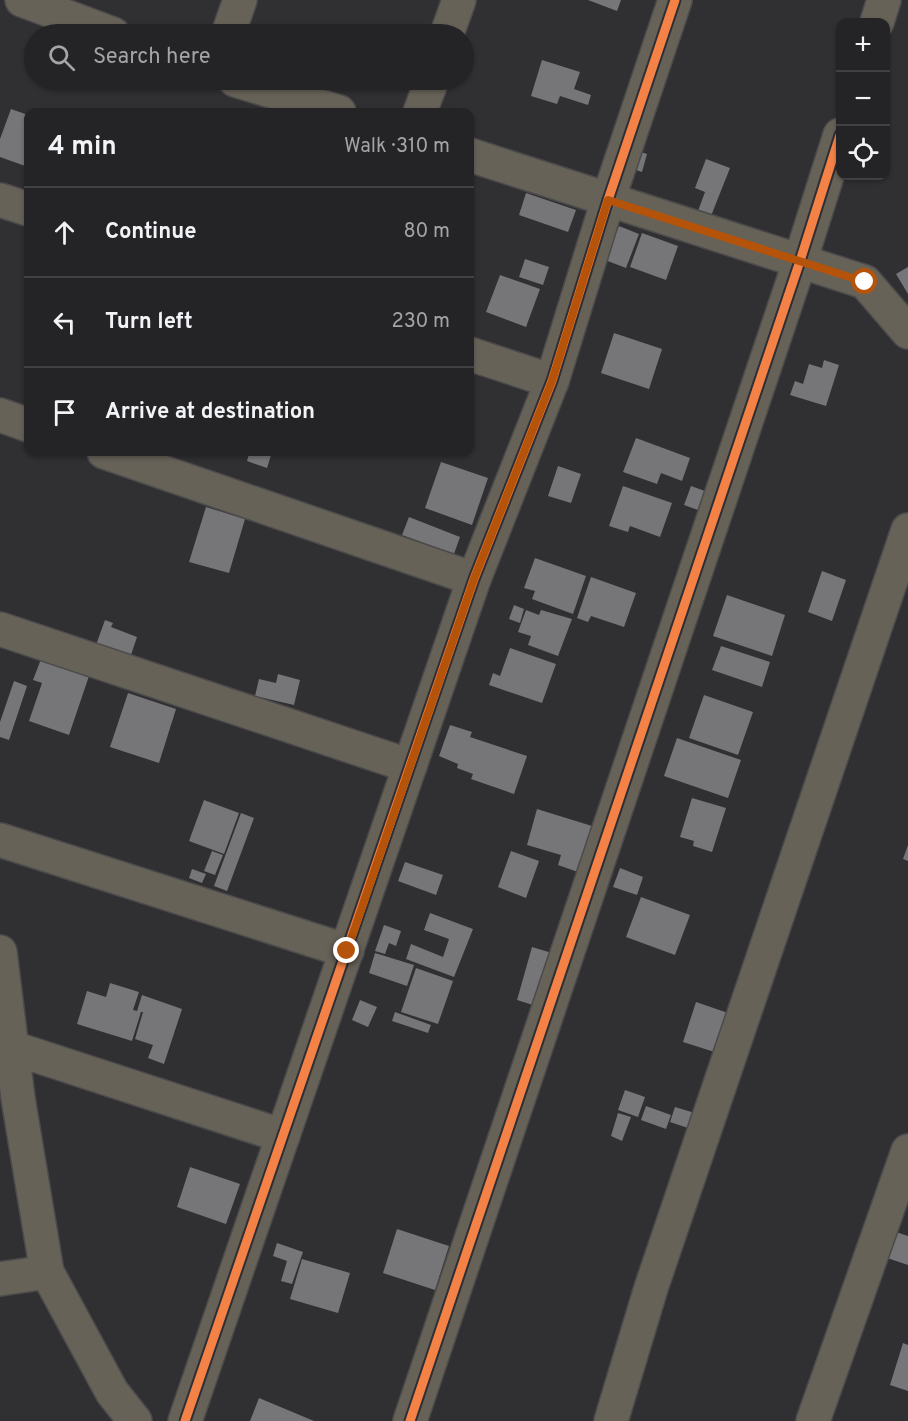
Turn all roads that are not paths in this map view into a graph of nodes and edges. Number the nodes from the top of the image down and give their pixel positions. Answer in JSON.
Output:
{"nodes":[{"id":1,"x":22,"y":0,"type":"edge"},
{"id":2,"x":240,"y":0,"type":"edge"},
{"id":3,"x":459,"y":0,"type":"edge"},
{"id":4,"x":675,"y":0,"type":"edge"},
{"id":5,"x":884,"y":0,"type":"edge"},
{"id":6,"x":878,"y":18,"type":"edge"},
{"id":7,"x":86,"y":24,"type":"edge"},
{"id":8,"x":232,"y":24,"type":"edge"},
{"id":9,"x":451,"y":24,"type":"edge"},
{"id":10,"x":268,"y":90,"type":"edge"},
{"id":11,"x":428,"y":90,"type":"edge"},
{"id":12,"x":326,"y":108,"type":"edge"},
{"id":13,"x":422,"y":108,"type":"edge"},
{"id":14,"x":836,"y":148,"type":"edge"},
{"id":15,"x":474,"y":156,"type":"edge"},
{"id":16,"x":0,"y":200,"type":"edge"},
{"id":17,"x":608,"y":200,"type":"junction"},
{"id":18,"x":24,"y":208,"type":"edge"},
{"id":19,"x":800,"y":261,"type":"junction"},
{"id":20,"x":908,"y":332,"type":"edge"},
{"id":21,"x":474,"y":355,"type":"edge"},
{"id":22,"x":552,"y":381,"type":"junction"},
{"id":23,"x":0,"y":415,"type":"edge"},
{"id":24,"x":24,"y":424,"type":"edge"},
{"id":25,"x":116,"y":456,"type":"edge"},
{"id":26,"x":908,"y":530,"type":"edge"},
{"id":27,"x":474,"y":579,"type":"junction"},
{"id":28,"x":0,"y":629,"type":"edge"},
{"id":29,"x":410,"y":766,"type":"junction"},
{"id":30,"x":0,"y":840,"type":"edge"},
{"id":31,"x":347,"y":951,"type":"junction"},
{"id":32,"x":0,"y":952,"type":"edge"},
{"id":33,"x":13,"y":1048,"type":"junction"},
{"id":34,"x":9,"y":1099,"type":"edge"},
{"id":35,"x":283,"y":1136,"type":"junction"},
{"id":36,"x":908,"y":1150,"type":"edge"},
{"id":37,"x":47,"y":1272,"type":"junction"},
{"id":38,"x":0,"y":1279,"type":"edge"},
{"id":39,"x":135,"y":1421,"type":"edge"},
{"id":40,"x":185,"y":1421,"type":"edge"},
{"id":41,"x":410,"y":1421,"type":"edge"},
{"id":42,"x":611,"y":1421,"type":"edge"},
{"id":43,"x":813,"y":1421,"type":"edge"}],
"edges":[{"from":1,"to":7,"type":"street"},
{"from":2,"to":8,"type":"street"},
{"from":3,"to":9,"type":"street"},
{"from":4,"to":17,"type":"street"},
{"from":5,"to":6,"type":"street"},
{"from":10,"to":12,"type":"street"},
{"from":11,"to":13,"type":"street"},
{"from":14,"to":19,"type":"street"},
{"from":15,"to":17,"type":"street"},
{"from":16,"to":18,"type":"street"},
{"from":17,"to":19,"type":"street"},
{"from":17,"to":22,"type":"street"},
{"from":19,"to":20,"type":"street"},
{"from":19,"to":41,"type":"street"},
{"from":21,"to":22,"type":"street"},
{"from":22,"to":27,"type":"street"},
{"from":23,"to":24,"type":"street"},
{"from":25,"to":27,"type":"street"},
{"from":26,"to":42,"type":"street"},
{"from":27,"to":29,"type":"street"},
{"from":28,"to":29,"type":"street"},
{"from":29,"to":31,"type":"street"},
{"from":30,"to":31,"type":"street"},
{"from":31,"to":35,"type":"street"},
{"from":32,"to":33,"type":"street"},
{"from":33,"to":34,"type":"street"},
{"from":33,"to":35,"type":"street"},
{"from":34,"to":37,"type":"street"},
{"from":35,"to":40,"type":"street"},
{"from":36,"to":43,"type":"street"},
{"from":37,"to":38,"type":"street"},
{"from":37,"to":39,"type":"street"}]}
